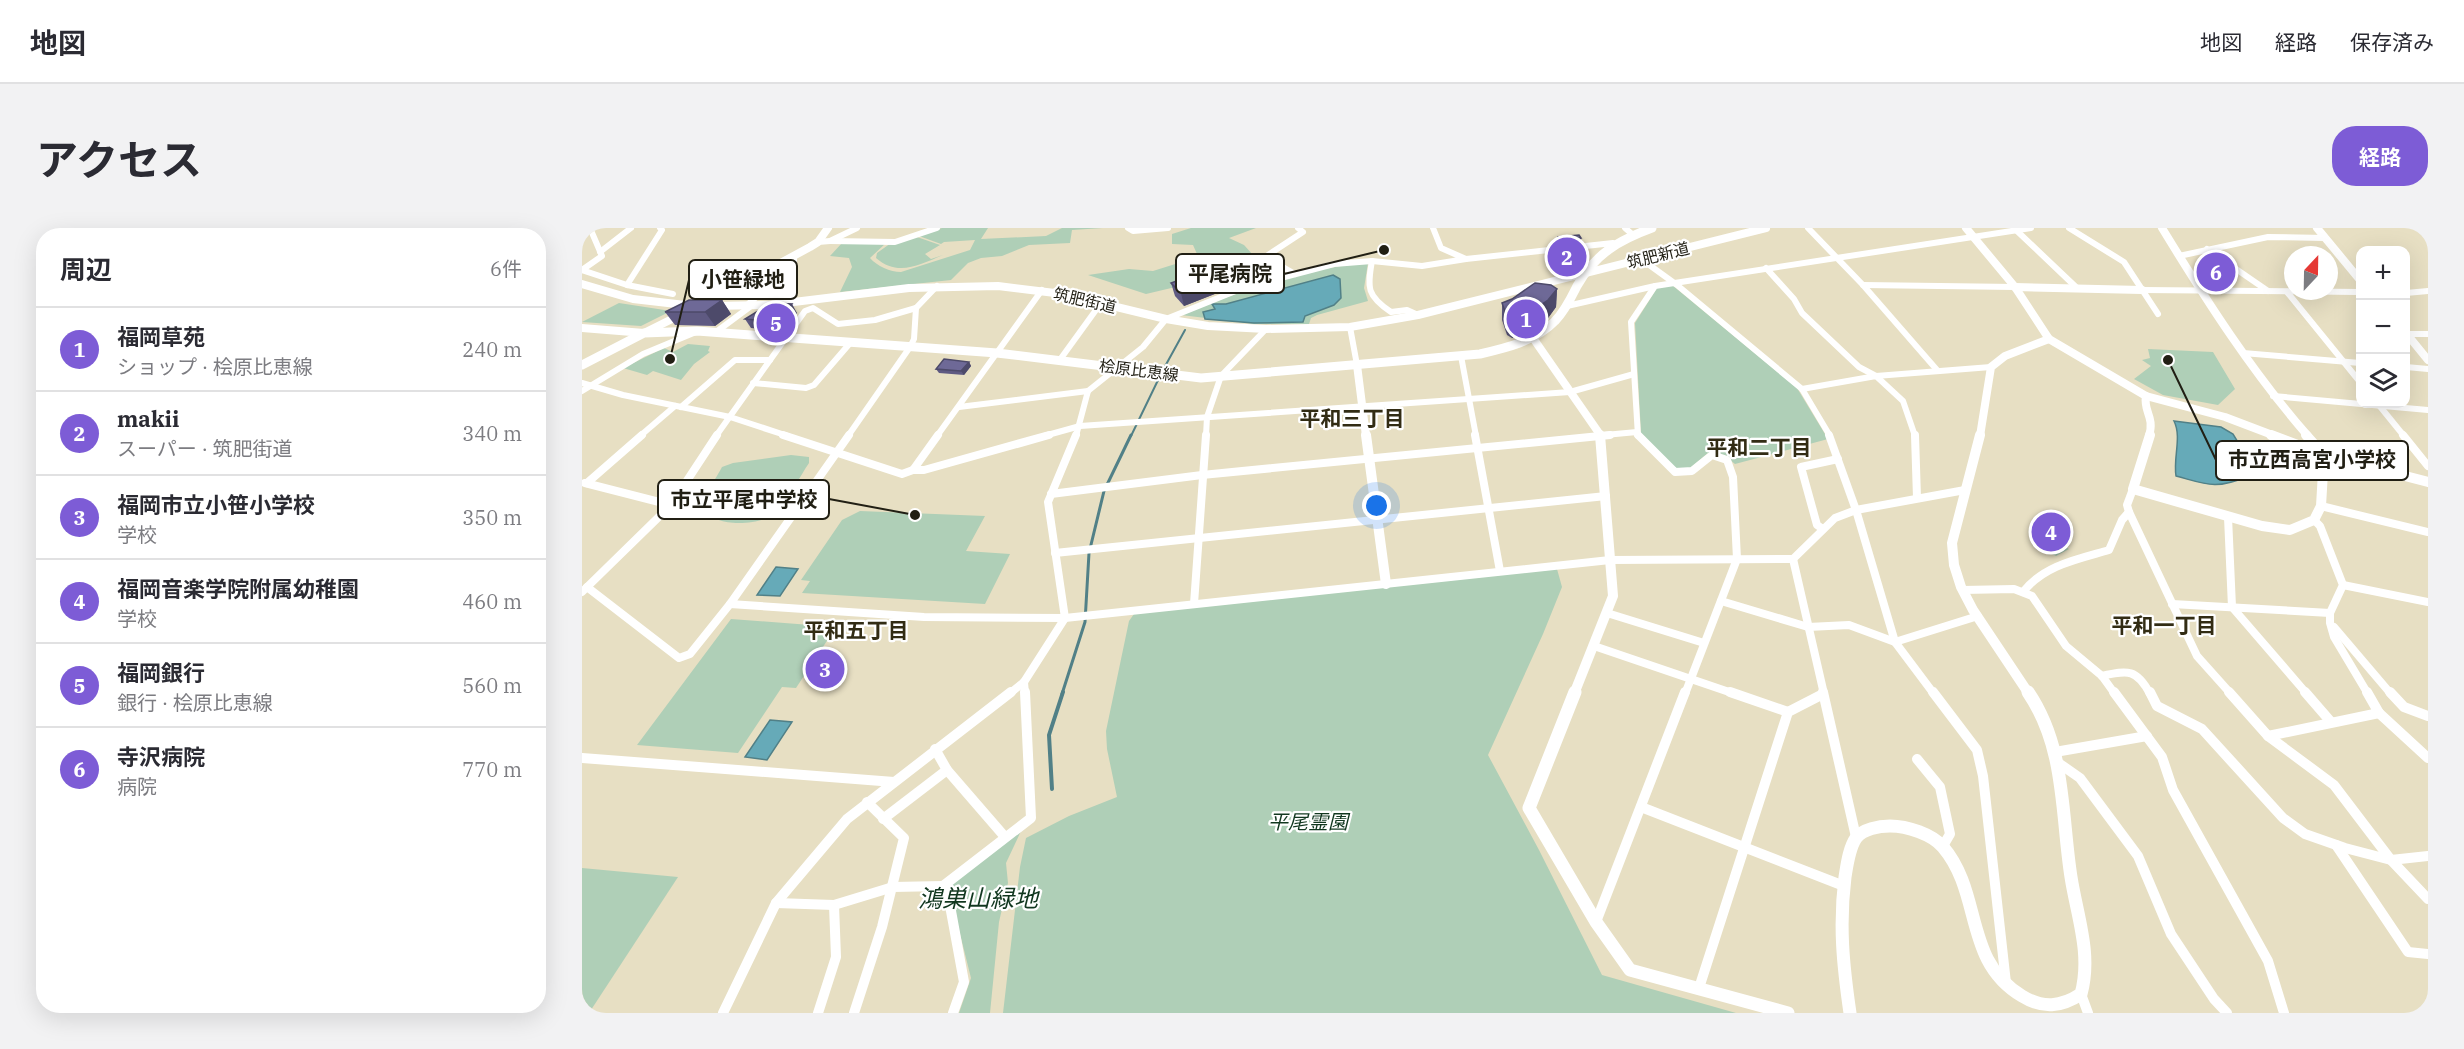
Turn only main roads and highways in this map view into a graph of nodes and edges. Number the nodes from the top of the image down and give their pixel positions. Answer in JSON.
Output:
{"nodes":[{"id":1,"x":1652,"y":228,"type":"edge"},
{"id":2,"x":1629,"y":231,"type":"edge"},
{"id":3,"x":582,"y":365,"type":"edge"}],
"edges":[{"from":1,"to":2,"type":"main road","name":"桧原比恵線"},
{"from":2,"to":3,"type":"main road","name":"桧原比恵線"}]}
